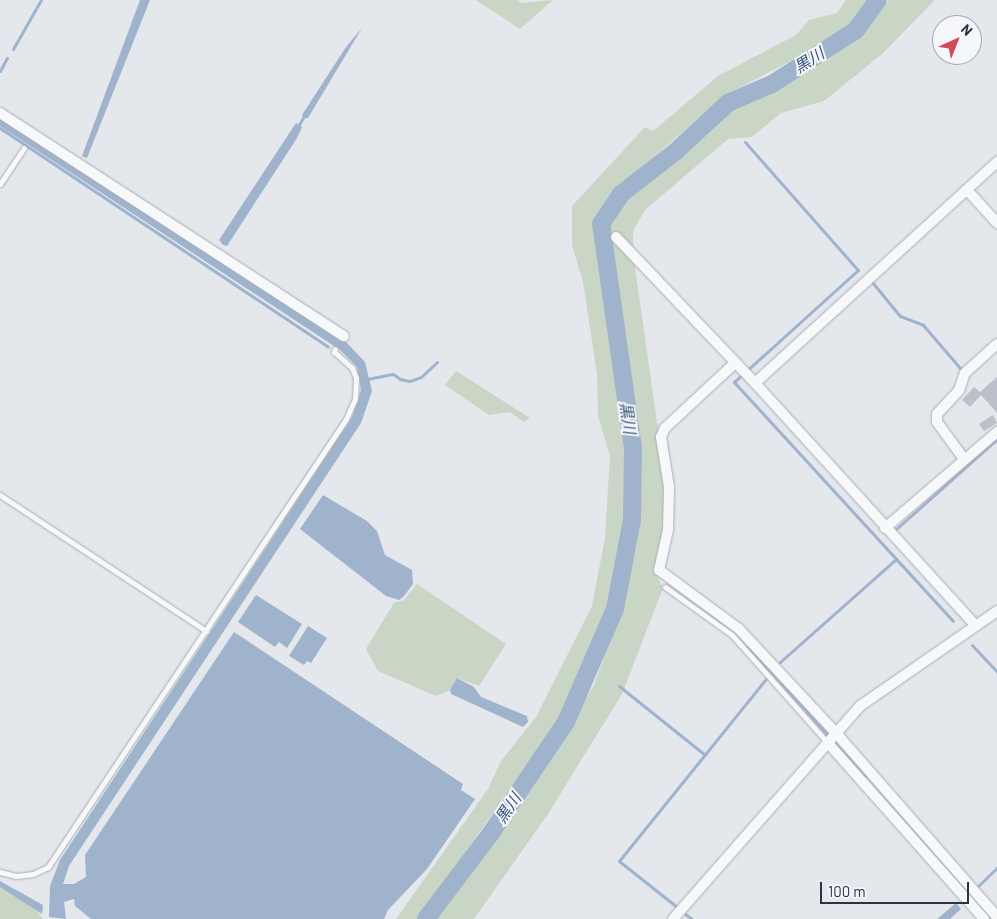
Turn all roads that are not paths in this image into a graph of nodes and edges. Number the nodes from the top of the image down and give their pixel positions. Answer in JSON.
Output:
{"nodes":[{"id":1,"x":0,"y":113,"type":"edge"},
{"id":2,"x":24,"y":148,"type":"dead end"},
{"id":3,"x":997,"y":162,"type":"edge"},
{"id":4,"x":0,"y":184,"type":"edge"},
{"id":5,"x":967,"y":190,"type":"junction"},
{"id":6,"x":997,"y":223,"type":"edge"},
{"id":7,"x":616,"y":237,"type":"dead end"},
{"id":8,"x":344,"y":336,"type":"dead end"},
{"id":9,"x":997,"y":344,"type":"edge"},
{"id":10,"x":335,"y":349,"type":"dead end"},
{"id":11,"x":741,"y":370,"type":"junction"},
{"id":12,"x":755,"y":383,"type":"junction"},
{"id":13,"x":997,"y":432,"type":"edge"},
{"id":14,"x":964,"y":459,"type":"junction"},
{"id":15,"x":0,"y":496,"type":"edge"},
{"id":16,"x":885,"y":528,"type":"junction"},
{"id":17,"x":665,"y":587,"type":"dead end"},
{"id":18,"x":997,"y":611,"type":"edge"},
{"id":19,"x":968,"y":630,"type":"junction"},
{"id":20,"x":206,"y":631,"type":"junction"},
{"id":21,"x":836,"y":733,"type":"junction"},
{"id":22,"x":827,"y":742,"type":"junction"},
{"id":23,"x":0,"y":872,"type":"edge"},
{"id":24,"x":997,"y":916,"type":"edge"},
{"id":25,"x":673,"y":919,"type":"edge"},
{"id":26,"x":984,"y":919,"type":"edge"}],
"edges":[{"from":1,"to":8,"type":"street"},
{"from":2,"to":4,"type":"lane"},
{"from":3,"to":5,"type":"street"},
{"from":5,"to":6,"type":"street"},
{"from":5,"to":12,"type":"street"},
{"from":7,"to":11,"type":"street"},
{"from":9,"to":14,"type":"street"},
{"from":10,"to":20,"type":"lane"},
{"from":11,"to":12,"type":"street"},
{"from":11,"to":21,"type":"street"},
{"from":12,"to":16,"type":"street"},
{"from":13,"to":14,"type":"street"},
{"from":14,"to":16,"type":"street"},
{"from":15,"to":20,"type":"lane"},
{"from":16,"to":19,"type":"street"},
{"from":17,"to":22,"type":"lane"},
{"from":18,"to":19,"type":"street"},
{"from":19,"to":21,"type":"street"},
{"from":20,"to":23,"type":"lane"},
{"from":21,"to":22,"type":"street"},
{"from":21,"to":24,"type":"street"},
{"from":22,"to":25,"type":"street"},
{"from":22,"to":26,"type":"street"}]}
